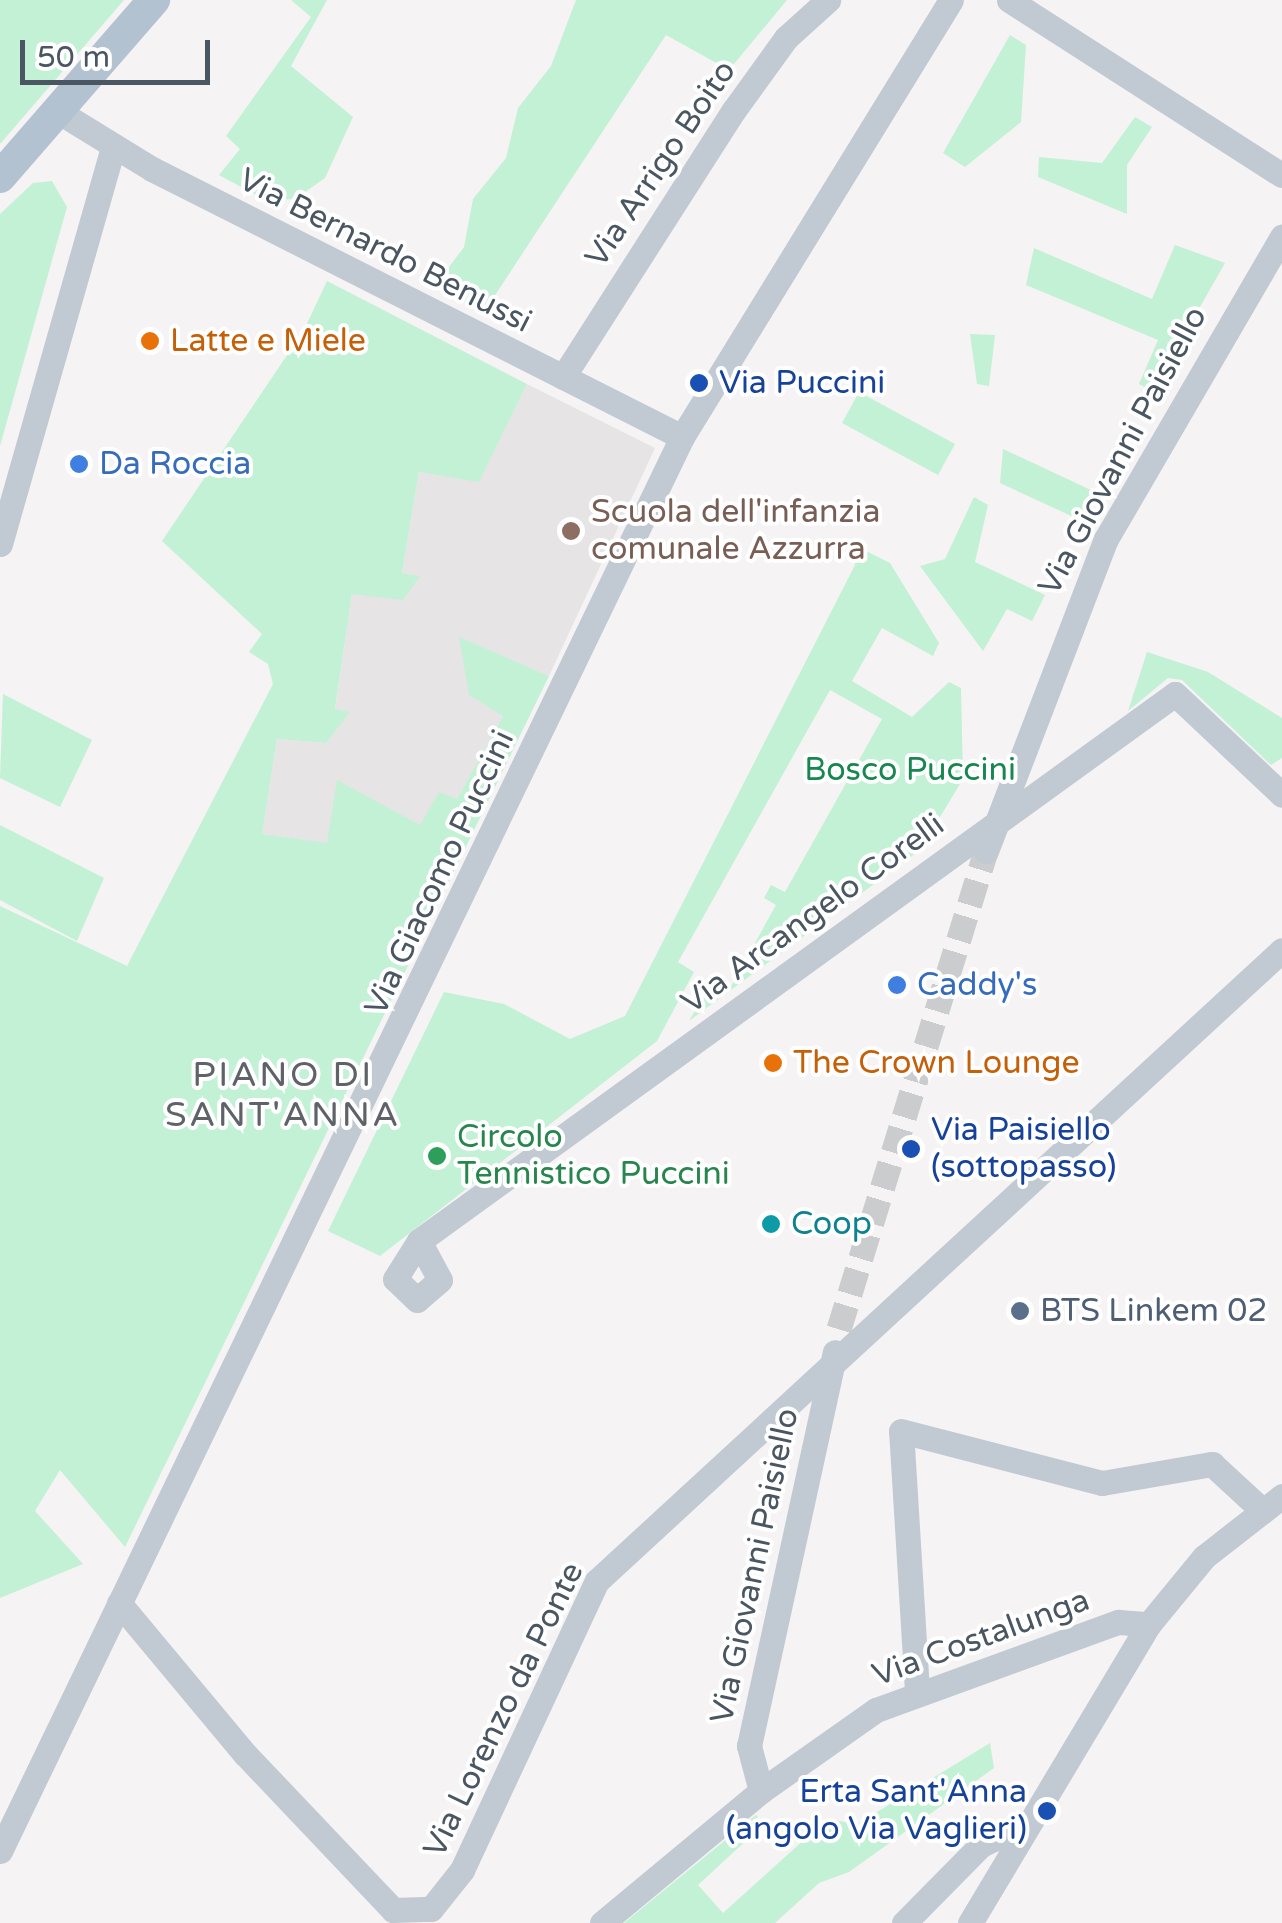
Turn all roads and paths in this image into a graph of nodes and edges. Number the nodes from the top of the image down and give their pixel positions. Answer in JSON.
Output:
{"nodes":[{"id":1,"x":154,"y":0,"type":"edge"},
{"id":2,"x":828,"y":0,"type":"edge"},
{"id":3,"x":952,"y":0,"type":"edge"},
{"id":4,"x":1009,"y":0,"type":"edge"},
{"id":5,"x":1036,"y":8,"type":"edge"},
{"id":6,"x":64,"y":114,"type":"junction"},
{"id":7,"x":113,"y":148,"type":"junction"},
{"id":8,"x":1282,"y":175,"type":"edge"},
{"id":9,"x":0,"y":177,"type":"edge"},
{"id":10,"x":1282,"y":237,"type":"edge"},
{"id":11,"x":563,"y":377,"type":"junction"},
{"id":12,"x":682,"y":438,"type":"junction"},
{"id":13,"x":0,"y":544,"type":"edge"},
{"id":14,"x":1282,"y":795,"type":"edge"},
{"id":15,"x":996,"y":838,"type":"junction"},
{"id":16,"x":1282,"y":950,"type":"edge"},
{"id":17,"x":419,"y":1242,"type":"dead end"},
{"id":18,"x":841,"y":1334,"type":"junction"},
{"id":19,"x":1272,"y":1503,"type":"edge"},
{"id":20,"x":119,"y":1604,"type":"junction"},
{"id":21,"x":1149,"y":1624,"type":"junction"},
{"id":22,"x":917,"y":1691,"type":"junction"},
{"id":23,"x":760,"y":1791,"type":"junction"},
{"id":24,"x":1026,"y":1824,"type":"junction"},
{"id":25,"x":0,"y":1850,"type":"edge"},
{"id":26,"x":602,"y":1923,"type":"edge"},
{"id":27,"x":904,"y":1923,"type":"edge"},
{"id":28,"x":970,"y":1923,"type":"edge"}],
"edges":[{"from":1,"to":6,"type":"main road"},
{"from":2,"to":11,"type":"street","name":"Via Arrigo Boito"},
{"from":3,"to":12,"type":"street","name":"Via Giacomo Puccini"},
{"from":4,"to":5,"type":"street"},
{"from":5,"to":8,"type":"street"},
{"from":6,"to":7,"type":"street","name":"Via Bernardo Benussi"},
{"from":6,"to":9,"type":"main road"},
{"from":7,"to":11,"type":"street","name":"Via Bernardo Benussi"},
{"from":7,"to":13,"type":"street"},
{"from":10,"to":15,"type":"street","name":"Via Giovanni Paisiello"},
{"from":11,"to":12,"type":"street","name":"Via Bernardo Benussi"},
{"from":12,"to":20,"type":"street","name":"Via Giacomo Puccini"},
{"from":14,"to":15,"type":"street","name":"Via Arcangelo Corelli"},
{"from":15,"to":17,"type":"street","name":"Via Arcangelo Corelli"},
{"from":16,"to":18,"type":"street"},
{"from":18,"to":20,"type":"street","name":"Via Lorenzo da Ponte"},
{"from":18,"to":23,"type":"street","name":"Via Giovanni Paisiello"},
{"from":19,"to":21,"type":"street"},
{"from":19,"to":22,"type":"street"},
{"from":20,"to":25,"type":"street","name":"Via Giacomo Puccini"},
{"from":21,"to":22,"type":"street","name":"Via Costalunga"},
{"from":21,"to":24,"type":"street"},
{"from":22,"to":23,"type":"street","name":"Via Costalunga"},
{"from":23,"to":26,"type":"street","name":"Via Costalunga"},
{"from":24,"to":27,"type":"street"},
{"from":24,"to":28,"type":"street"}]}
